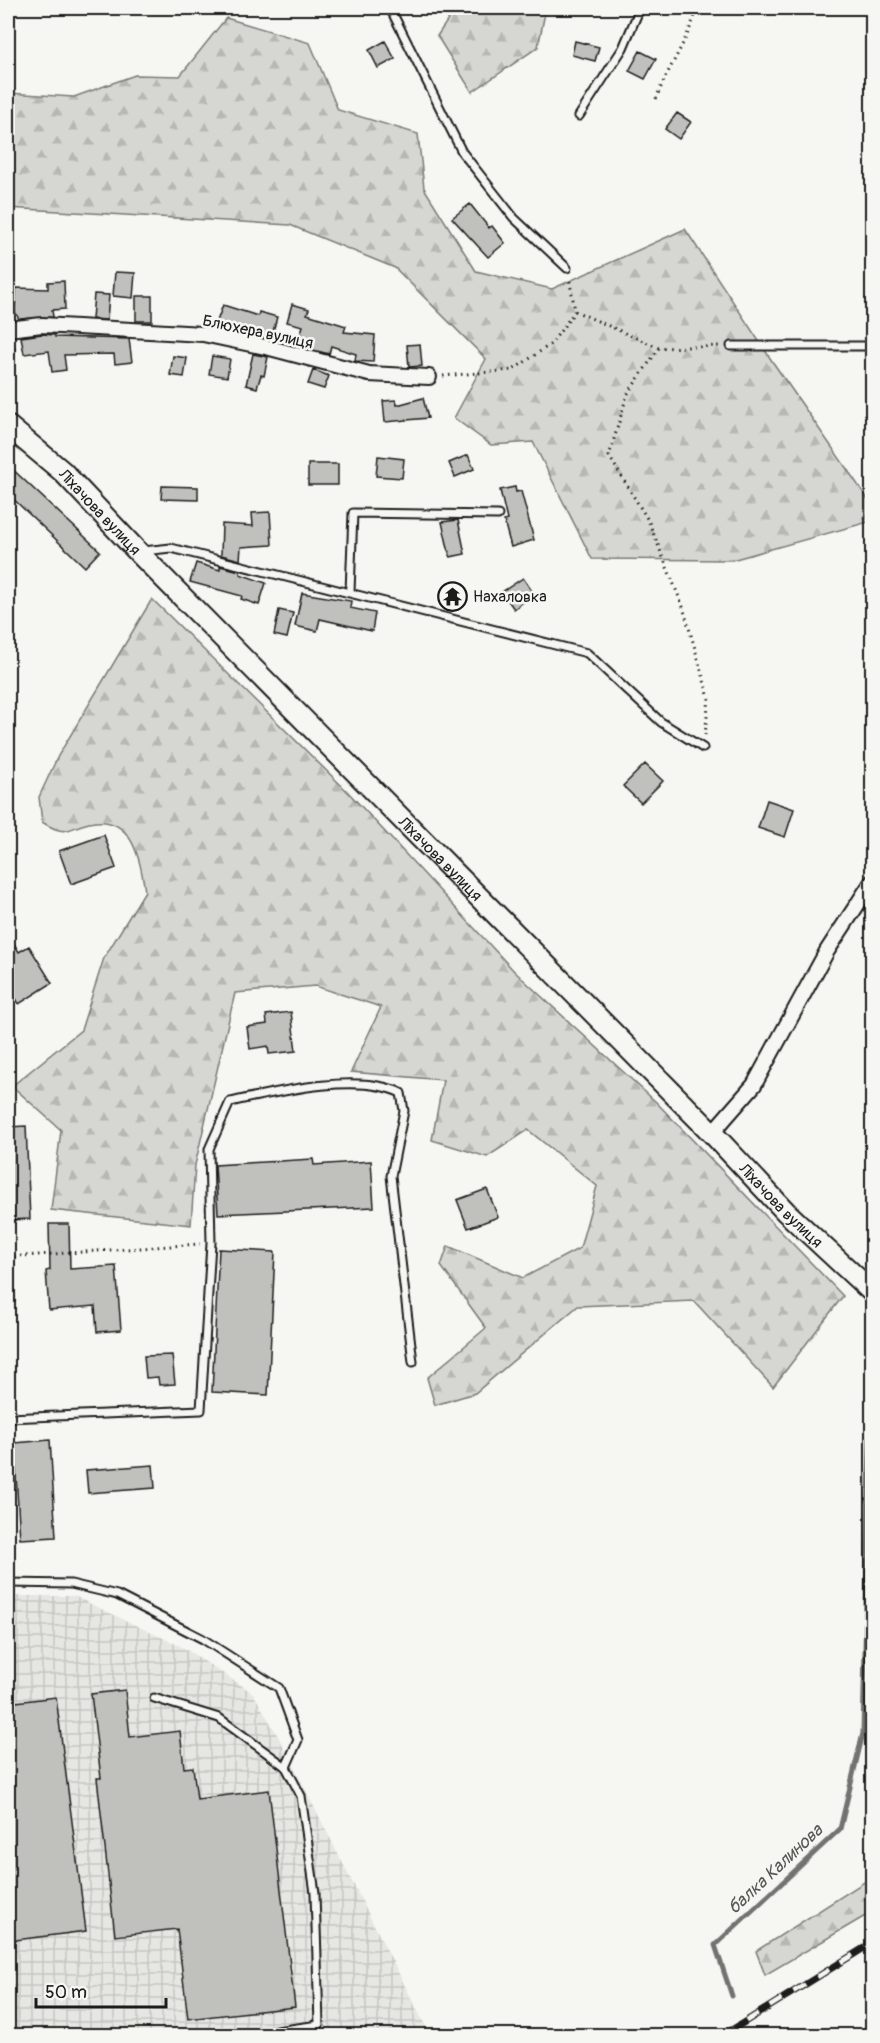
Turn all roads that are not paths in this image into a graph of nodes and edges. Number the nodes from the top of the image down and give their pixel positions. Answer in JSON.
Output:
{"nodes":[{"id":1,"x":390,"y":8,"type":"edge"},
{"id":2,"x":640,"y":8,"type":"edge"},
{"id":3,"x":579,"y":116,"type":"dead end"},
{"id":4,"x":567,"y":268,"type":"road end"},
{"id":5,"x":8,"y":329,"type":"edge"},
{"id":6,"x":8,"y":343,"type":"edge"},
{"id":7,"x":731,"y":346,"type":"road end"},
{"id":8,"x":873,"y":346,"type":"edge"},
{"id":9,"x":8,"y":356,"type":"edge"},
{"id":10,"x":429,"y":377,"type":"road end"},
{"id":11,"x":8,"y":426,"type":"edge"},
{"id":12,"x":498,"y":515,"type":"dead end"},
{"id":13,"x":138,"y":552,"type":"junction"},
{"id":14,"x":350,"y":592,"type":"junction"},
{"id":15,"x":703,"y":748,"type":"road end"},
{"id":16,"x":873,"y":882,"type":"edge"},
{"id":17,"x":712,"y":1133,"type":"junction"},
{"id":18,"x":8,"y":1270,"type":"edge"},
{"id":19,"x":871,"y":1290,"type":"edge"},
{"id":20,"x":10,"y":1300,"type":"dead end"},
{"id":21,"x":413,"y":1362,"type":"dead end"},
{"id":22,"x":8,"y":1418,"type":"edge"},
{"id":23,"x":8,"y":1583,"type":"edge"},
{"id":24,"x":154,"y":1698,"type":"dead end"},
{"id":25,"x":286,"y":1767,"type":"junction"},
{"id":26,"x":242,"y":2036,"type":"edge"}],
"edges":[{"from":1,"to":4,"type":"lane"},
{"from":2,"to":3,"type":"lane"},
{"from":5,"to":10,"type":"street","name":"Блюхера вулиця"},
{"from":6,"to":9,"type":"lane"},
{"from":7,"to":8,"type":"lane"},
{"from":11,"to":13,"type":"street","name":"Ліхачова вулиця"},
{"from":12,"to":14,"type":"lane"},
{"from":13,"to":14,"type":"lane"},
{"from":13,"to":17,"type":"street","name":"Ліхачова вулиця"},
{"from":14,"to":15,"type":"lane"},
{"from":16,"to":17,"type":"street"},
{"from":17,"to":19,"type":"street","name":"Ліхачова вулиця"},
{"from":18,"to":20,"type":"lane"},
{"from":21,"to":22,"type":"lane"},
{"from":23,"to":25,"type":"lane"},
{"from":24,"to":25,"type":"lane"},
{"from":25,"to":26,"type":"lane"}]}
